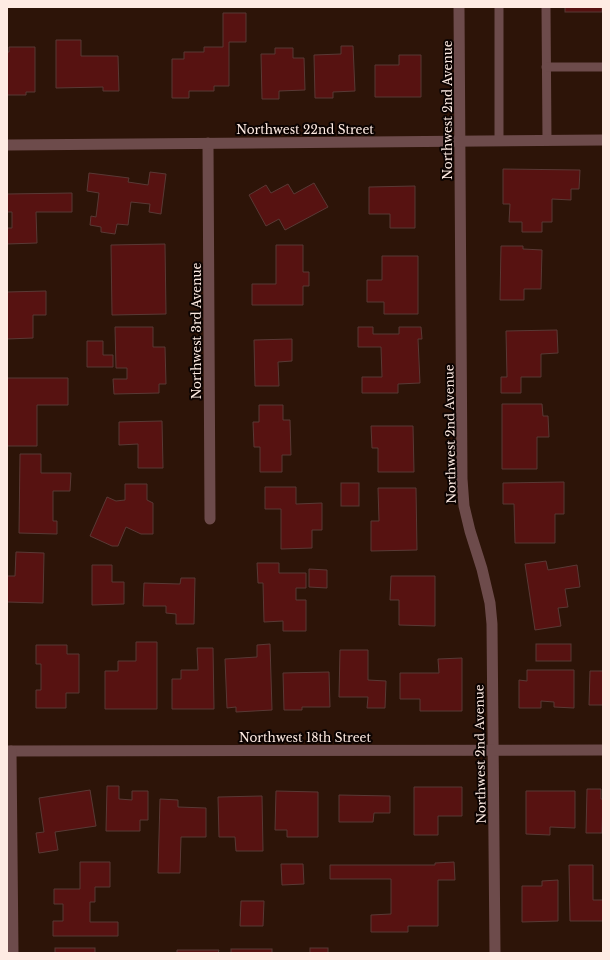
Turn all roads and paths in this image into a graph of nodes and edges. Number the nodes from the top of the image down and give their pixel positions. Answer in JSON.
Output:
{"nodes":[{"id":1,"x":459,"y":7,"type":"edge"},
{"id":2,"x":499,"y":7,"type":"edge"},
{"id":3,"x":546,"y":7,"type":"edge"},
{"id":4,"x":546,"y":67,"type":"junction"},
{"id":5,"x":603,"y":67,"type":"edge"},
{"id":6,"x":603,"y":140,"type":"edge"},
{"id":7,"x":460,"y":141,"type":"junction"},
{"id":8,"x":499,"y":141,"type":"junction"},
{"id":9,"x":547,"y":141,"type":"junction"},
{"id":10,"x":208,"y":143,"type":"junction"},
{"id":11,"x":7,"y":145,"type":"edge"},
{"id":12,"x":210,"y":519,"type":"dead end"},
{"id":13,"x":494,"y":750,"type":"junction"},
{"id":14,"x":603,"y":750,"type":"edge"},
{"id":15,"x":9,"y":751,"type":"edge"},
{"id":16,"x":13,"y":953,"type":"edge"},
{"id":17,"x":495,"y":953,"type":"edge"}],
"edges":[{"from":1,"to":7,"type":"street","name":"Northwest 2nd Avenue"},
{"from":2,"to":8,"type":"lane"},
{"from":3,"to":4,"type":"lane"},
{"from":4,"to":5,"type":"lane"},
{"from":4,"to":9,"type":"lane"},
{"from":6,"to":9,"type":"street","name":"Northwest 22nd Street"},
{"from":7,"to":8,"type":"street","name":"Northwest 22nd Street"},
{"from":7,"to":10,"type":"street","name":"Northwest 22nd Street"},
{"from":7,"to":13,"type":"street","name":"Northwest 2nd Avenue"},
{"from":8,"to":9,"type":"street","name":"Northwest 22nd Street"},
{"from":10,"to":11,"type":"street","name":"Northwest 22nd Street"},
{"from":10,"to":12,"type":"street","name":"Northwest 3rd Avenue"},
{"from":13,"to":14,"type":"street","name":"Northwest 18th Street"},
{"from":13,"to":15,"type":"street","name":"Northwest 18th Street"},
{"from":13,"to":17,"type":"street","name":"Northwest 2nd Avenue"},
{"from":15,"to":16,"type":"street"}]}
